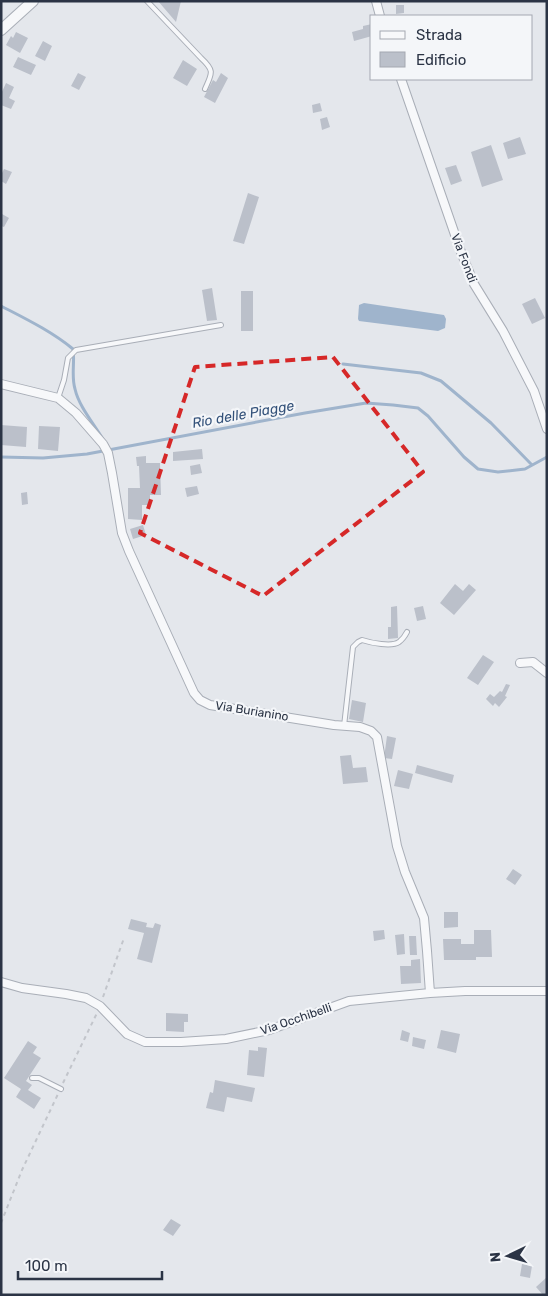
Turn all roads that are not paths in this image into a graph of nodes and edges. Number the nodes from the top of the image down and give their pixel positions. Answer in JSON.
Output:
{"nodes":[{"id":1,"x":33,"y":1,"type":"edge"},
{"id":2,"x":147,"y":1,"type":"edge"},
{"id":3,"x":376,"y":1,"type":"edge"},
{"id":4,"x":380,"y":15,"type":"edge"},
{"id":5,"x":1,"y":30,"type":"edge"},
{"id":6,"x":401,"y":80,"type":"edge"},
{"id":7,"x":205,"y":89,"type":"dead end"},
{"id":8,"x":221,"y":325,"type":"dead end"},
{"id":9,"x":1,"y":384,"type":"edge"},
{"id":10,"x":58,"y":398,"type":"junction"},
{"id":11,"x":547,"y":429,"type":"edge"},
{"id":12,"x":407,"y":632,"type":"dead end"},
{"id":13,"x":520,"y":663,"type":"dead end"},
{"id":14,"x":547,"y":673,"type":"edge"},
{"id":15,"x":344,"y":726,"type":"junction"},
{"id":16,"x":1,"y":982,"type":"edge"},
{"id":17,"x":547,"y":991,"type":"edge"},
{"id":18,"x":430,"y":993,"type":"junction"},
{"id":19,"x":32,"y":1078,"type":"dead end"},
{"id":20,"x":61,"y":1089,"type":"road end"}],
"edges":[{"from":1,"to":5,"type":"street"},
{"from":2,"to":7,"type":"lane"},
{"from":3,"to":4,"type":"street"},
{"from":6,"to":11,"type":"street","name":"Via Fondi"},
{"from":8,"to":10,"type":"lane"},
{"from":9,"to":10,"type":"street","name":"Via Burianino"},
{"from":10,"to":15,"type":"street","name":"Via Burianino"},
{"from":12,"to":15,"type":"lane"},
{"from":13,"to":14,"type":"street"},
{"from":15,"to":18,"type":"street","name":"Via Burianino"},
{"from":16,"to":18,"type":"street","name":"Via Occhibelli"},
{"from":17,"to":18,"type":"street","name":"Via Occhibelli"},
{"from":19,"to":20,"type":"lane"}]}
